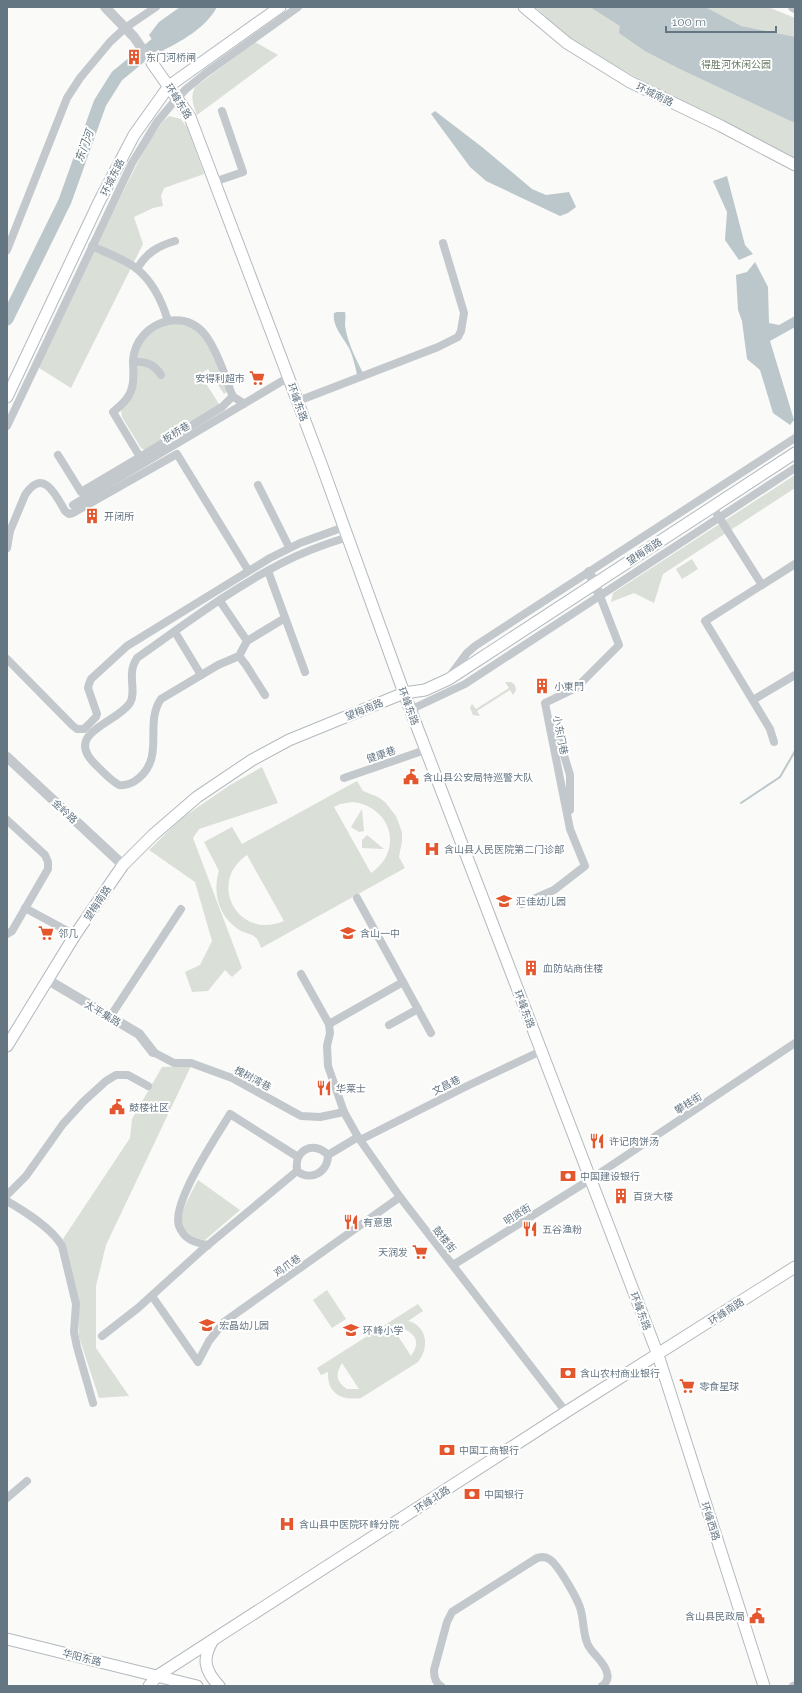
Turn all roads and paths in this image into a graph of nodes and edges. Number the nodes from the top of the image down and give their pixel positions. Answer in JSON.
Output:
{"nodes":[{"id":1,"x":105,"y":7,"type":"edge"},
{"id":2,"x":156,"y":7,"type":"edge"},
{"id":3,"x":280,"y":7,"type":"edge"},
{"id":4,"x":298,"y":7,"type":"edge"},
{"id":5,"x":524,"y":7,"type":"edge"},
{"id":6,"x":125,"y":28,"type":"junction"},
{"id":7,"x":152,"y":63,"type":"joint"},
{"id":8,"x":169,"y":86,"type":"junction"},
{"id":9,"x":177,"y":98,"type":"junction"},
{"id":10,"x":222,"y":111,"type":"dead end"},
{"id":11,"x":795,"y":165,"type":"edge"},
{"id":12,"x":214,"y":182,"type":"junction"},
{"id":13,"x":175,"y":241,"type":"dead end"},
{"id":14,"x":443,"y":243,"type":"dead end"},
{"id":15,"x":92,"y":246,"type":"junction"},
{"id":16,"x":7,"y":250,"type":"edge"},
{"id":17,"x":137,"y":269,"type":"junction"},
{"id":18,"x":168,"y":321,"type":"junction"},
{"id":19,"x":133,"y":362,"type":"junction"},
{"id":20,"x":161,"y":375,"type":"dead end"},
{"id":21,"x":289,"y":377,"type":"junction"},
{"id":22,"x":233,"y":396,"type":"junction"},
{"id":23,"x":7,"y":397,"type":"edge"},
{"id":24,"x":298,"y":401,"type":"junction"},
{"id":25,"x":244,"y":404,"type":"junction"},
{"id":26,"x":7,"y":426,"type":"edge"},
{"id":27,"x":795,"y":438,"type":"edge"},
{"id":28,"x":794,"y":453,"type":"edge"},
{"id":29,"x":58,"y":455,"type":"dead end"},
{"id":30,"x":140,"y":457,"type":"junction"},
{"id":31,"x":795,"y":468,"type":"edge"},
{"id":32,"x":258,"y":486,"type":"dead end"},
{"id":33,"x":73,"y":505,"type":"dead end"},
{"id":34,"x":712,"y":506,"type":"junction"},
{"id":35,"x":719,"y":517,"type":"junction"},
{"id":36,"x":346,"y":532,"type":"junction"},
{"id":37,"x":7,"y":548,"type":"edge"},
{"id":38,"x":290,"y":548,"type":"junction"},
{"id":39,"x":795,"y":564,"type":"edge"},
{"id":40,"x":248,"y":570,"type":"junction"},
{"id":41,"x":268,"y":570,"type":"junction"},
{"id":42,"x":589,"y":572,"type":"junction"},
{"id":43,"x":594,"y":584,"type":"junction"},
{"id":44,"x":762,"y":585,"type":"junction"},
{"id":45,"x":600,"y":596,"type":"junction"},
{"id":46,"x":220,"y":601,"type":"junction"},
{"id":47,"x":285,"y":618,"type":"junction"},
{"id":48,"x":175,"y":632,"type":"junction"},
{"id":49,"x":247,"y":641,"type":"junction"},
{"id":50,"x":239,"y":656,"type":"junction"},
{"id":51,"x":7,"y":659,"type":"edge"},
{"id":52,"x":306,"y":672,"type":"dead end"},
{"id":53,"x":202,"y":675,"type":"junction"},
{"id":54,"x":795,"y":676,"type":"edge"},
{"id":55,"x":449,"y":679,"type":"junction"},
{"id":56,"x":404,"y":693,"type":"junction"},
{"id":57,"x":265,"y":695,"type":"dead end"},
{"id":58,"x":753,"y":700,"type":"junction"},
{"id":59,"x":410,"y":710,"type":"junction"},
{"id":60,"x":774,"y":742,"type":"dead end"},
{"id":61,"x":425,"y":750,"type":"junction"},
{"id":62,"x":7,"y":757,"type":"edge"},
{"id":63,"x":344,"y":778,"type":"dead end"},
{"id":64,"x":7,"y":820,"type":"edge"},
{"id":65,"x":123,"y":865,"type":"junction"},
{"id":66,"x":357,"y":898,"type":"dead end"},
{"id":67,"x":522,"y":904,"type":"dead end"},
{"id":68,"x":25,"y":908,"type":"junction"},
{"id":69,"x":181,"y":909,"type":"dead end"},
{"id":70,"x":7,"y":934,"type":"edge"},
{"id":71,"x":75,"y":935,"type":"junction"},
{"id":72,"x":301,"y":974,"type":"dead end"},
{"id":73,"x":48,"y":980,"type":"junction"},
{"id":74,"x":403,"y":982,"type":"junction"},
{"id":75,"x":418,"y":1009,"type":"junction"},
{"id":76,"x":110,"y":1017,"type":"junction"},
{"id":77,"x":329,"y":1024,"type":"junction"},
{"id":78,"x":389,"y":1025,"type":"dead end"},
{"id":79,"x":431,"y":1033,"type":"dead end"},
{"id":80,"x":795,"y":1043,"type":"edge"},
{"id":81,"x":7,"y":1046,"type":"edge"},
{"id":82,"x":541,"y":1051,"type":"junction"},
{"id":83,"x":153,"y":1052,"type":"joint"},
{"id":84,"x":148,"y":1086,"type":"dead end"},
{"id":85,"x":344,"y":1112,"type":"junction"},
{"id":86,"x":359,"y":1138,"type":"junction"},
{"id":87,"x":328,"y":1155,"type":"junction"},
{"id":88,"x":298,"y":1157,"type":"junction"},
{"id":89,"x":296,"y":1171,"type":"junction"},
{"id":90,"x":591,"y":1179,"type":"junction"},
{"id":91,"x":7,"y":1195,"type":"edge"},
{"id":92,"x":400,"y":1197,"type":"junction"},
{"id":93,"x":7,"y":1201,"type":"edge"},
{"id":94,"x":208,"y":1245,"type":"junction"},
{"id":95,"x":453,"y":1265,"type":"junction"},
{"id":96,"x":795,"y":1267,"type":"edge"},
{"id":97,"x":152,"y":1296,"type":"junction"},
{"id":98,"x":102,"y":1336,"type":"dead end"},
{"id":99,"x":658,"y":1355,"type":"junction"},
{"id":100,"x":93,"y":1403,"type":"dead end"},
{"id":101,"x":566,"y":1412,"type":"junction"},
{"id":102,"x":27,"y":1481,"type":"dead end"},
{"id":103,"x":7,"y":1498,"type":"edge"},
{"id":104,"x":7,"y":1639,"type":"edge"},
{"id":105,"x":213,"y":1640,"type":"junction"},
{"id":106,"x":157,"y":1676,"type":"junction"},
{"id":107,"x":149,"y":1686,"type":"edge"},
{"id":108,"x":197,"y":1686,"type":"edge"},
{"id":109,"x":219,"y":1686,"type":"edge"},
{"id":110,"x":441,"y":1686,"type":"edge"},
{"id":111,"x":602,"y":1686,"type":"edge"},
{"id":112,"x":764,"y":1686,"type":"edge"}],
"edges":[{"from":1,"to":6,"type":"street"},
{"from":2,"to":6,"type":"street"},
{"from":3,"to":8,"type":"main road","name":"环城东路"},
{"from":4,"to":9,"type":"street"},
{"from":5,"to":11,"type":"main road","name":"环城南路"},
{"from":6,"to":7,"type":"street"},
{"from":6,"to":16,"type":"street"},
{"from":7,"to":8,"type":"main road","name":"环峰东路"},
{"from":8,"to":9,"type":"main road","name":"环峰东路"},
{"from":8,"to":23,"type":"main road","name":"环城东路"},
{"from":9,"to":12,"type":"main road","name":"环峰东路"},
{"from":9,"to":15,"type":"street"},
{"from":10,"to":12,"type":"street"},
{"from":12,"to":21,"type":"main road","name":"环峰东路"},
{"from":13,"to":17,"type":"street"},
{"from":14,"to":24,"type":"street"},
{"from":15,"to":17,"type":"street"},
{"from":15,"to":26,"type":"street"},
{"from":17,"to":18,"type":"street"},
{"from":18,"to":19,"type":"street"},
{"from":18,"to":22,"type":"street"},
{"from":19,"to":20,"type":"street"},
{"from":19,"to":30,"type":"street"},
{"from":21,"to":24,"type":"main road","name":"环峰东路"},
{"from":21,"to":25,"type":"street","name":"板桥巷"},
{"from":22,"to":25,"type":"street"},
{"from":22,"to":30,"type":"street"},
{"from":24,"to":36,"type":"main road","name":"环峰东路"},
{"from":25,"to":33,"type":"street","name":"板桥巷"},
{"from":27,"to":42,"type":"street"},
{"from":28,"to":34,"type":"main road","name":"望梅南路"},
{"from":29,"to":30,"type":"street"},
{"from":31,"to":35,"type":"street"},
{"from":32,"to":38,"type":"street"},
{"from":34,"to":35,"type":"street"},
{"from":34,"to":43,"type":"main road","name":"望梅南路"},
{"from":35,"to":44,"type":"street"},
{"from":35,"to":45,"type":"street"},
{"from":36,"to":38,"type":"street"},
{"from":36,"to":41,"type":"street"},
{"from":36,"to":56,"type":"main road","name":"环峰东路"},
{"from":37,"to":40,"type":"street"},
{"from":38,"to":40,"type":"street"},
{"from":39,"to":44,"type":"street"},
{"from":40,"to":51,"type":"street"},
{"from":41,"to":46,"type":"street"},
{"from":41,"to":47,"type":"street"},
{"from":42,"to":43,"type":"street"},
{"from":42,"to":55,"type":"street"},
{"from":43,"to":45,"type":"street"},
{"from":43,"to":55,"type":"main road","name":"望梅南路"},
{"from":44,"to":58,"type":"street"},
{"from":45,"to":59,"type":"street"},
{"from":45,"to":67,"type":"street","name":"小东门巷"},
{"from":46,"to":48,"type":"street"},
{"from":46,"to":49,"type":"street"},
{"from":47,"to":49,"type":"street"},
{"from":47,"to":52,"type":"street"},
{"from":48,"to":53,"type":"street"},
{"from":48,"to":53,"type":"street"},
{"from":49,"to":50,"type":"street"},
{"from":50,"to":53,"type":"street"},
{"from":50,"to":57,"type":"street"},
{"from":54,"to":58,"type":"street"},
{"from":55,"to":56,"type":"main road","name":"望梅南路"},
{"from":56,"to":59,"type":"main road","name":"环峰东路"},
{"from":56,"to":65,"type":"main road","name":"望梅南路"},
{"from":58,"to":60,"type":"street"},
{"from":59,"to":61,"type":"main road","name":"环峰东路"},
{"from":61,"to":63,"type":"street","name":"健康巷"},
{"from":61,"to":82,"type":"main road","name":"环峰东路"},
{"from":62,"to":65,"type":"street","name":"金岭路"},
{"from":64,"to":68,"type":"street"},
{"from":65,"to":71,"type":"main road","name":"望梅南路"},
{"from":66,"to":74,"type":"street"},
{"from":68,"to":70,"type":"street"},
{"from":68,"to":71,"type":"street"},
{"from":69,"to":76,"type":"street"},
{"from":71,"to":73,"type":"main road","name":"望梅南路"},
{"from":72,"to":77,"type":"street"},
{"from":73,"to":76,"type":"street","name":"太平集路"},
{"from":73,"to":81,"type":"main road","name":"望梅南路"},
{"from":74,"to":75,"type":"street"},
{"from":74,"to":77,"type":"street"},
{"from":75,"to":78,"type":"street"},
{"from":75,"to":79,"type":"street"},
{"from":76,"to":83,"type":"street","name":"太平集路"},
{"from":77,"to":85,"type":"street","name":"鼓楼街"},
{"from":80,"to":90,"type":"street","name":"攀桂街"},
{"from":82,"to":86,"type":"street","name":"文昌巷"},
{"from":82,"to":90,"type":"main road","name":"环峰东路"},
{"from":83,"to":85,"type":"street","name":"槐树湾巷"},
{"from":84,"to":91,"type":"street"},
{"from":85,"to":86,"type":"street","name":"鼓楼街"},
{"from":86,"to":87,"type":"street","name":"文昌巷"},
{"from":86,"to":92,"type":"street","name":"鼓楼街"},
{"from":87,"to":88,"type":"street"},
{"from":87,"to":89,"type":"street"},
{"from":88,"to":89,"type":"street"},
{"from":88,"to":94,"type":"street"},
{"from":89,"to":94,"type":"street"},
{"from":90,"to":95,"type":"street","name":"明贤街"},
{"from":90,"to":99,"type":"main road","name":"环峰东路"},
{"from":92,"to":95,"type":"street","name":"鼓楼街"},
{"from":92,"to":97,"type":"street","name":"鸡爪巷"},
{"from":93,"to":100,"type":"street"},
{"from":94,"to":97,"type":"street"},
{"from":95,"to":101,"type":"street","name":"鼓楼街"},
{"from":96,"to":99,"type":"main road","name":"环峰南路"},
{"from":97,"to":98,"type":"street"},
{"from":99,"to":101,"type":"main road","name":"环峰北路"},
{"from":99,"to":112,"type":"main road","name":"环峰西路"},
{"from":101,"to":105,"type":"main road","name":"环峰北路"},
{"from":102,"to":103,"type":"street"},
{"from":104,"to":106,"type":"main road","name":"华阳东路"},
{"from":105,"to":106,"type":"main road","name":"环峰北路"},
{"from":105,"to":109,"type":"main road"},
{"from":106,"to":107,"type":"main road","name":"环峰北路"},
{"from":106,"to":108,"type":"main road","name":"华阳东路"},
{"from":110,"to":111,"type":"street"}]}
